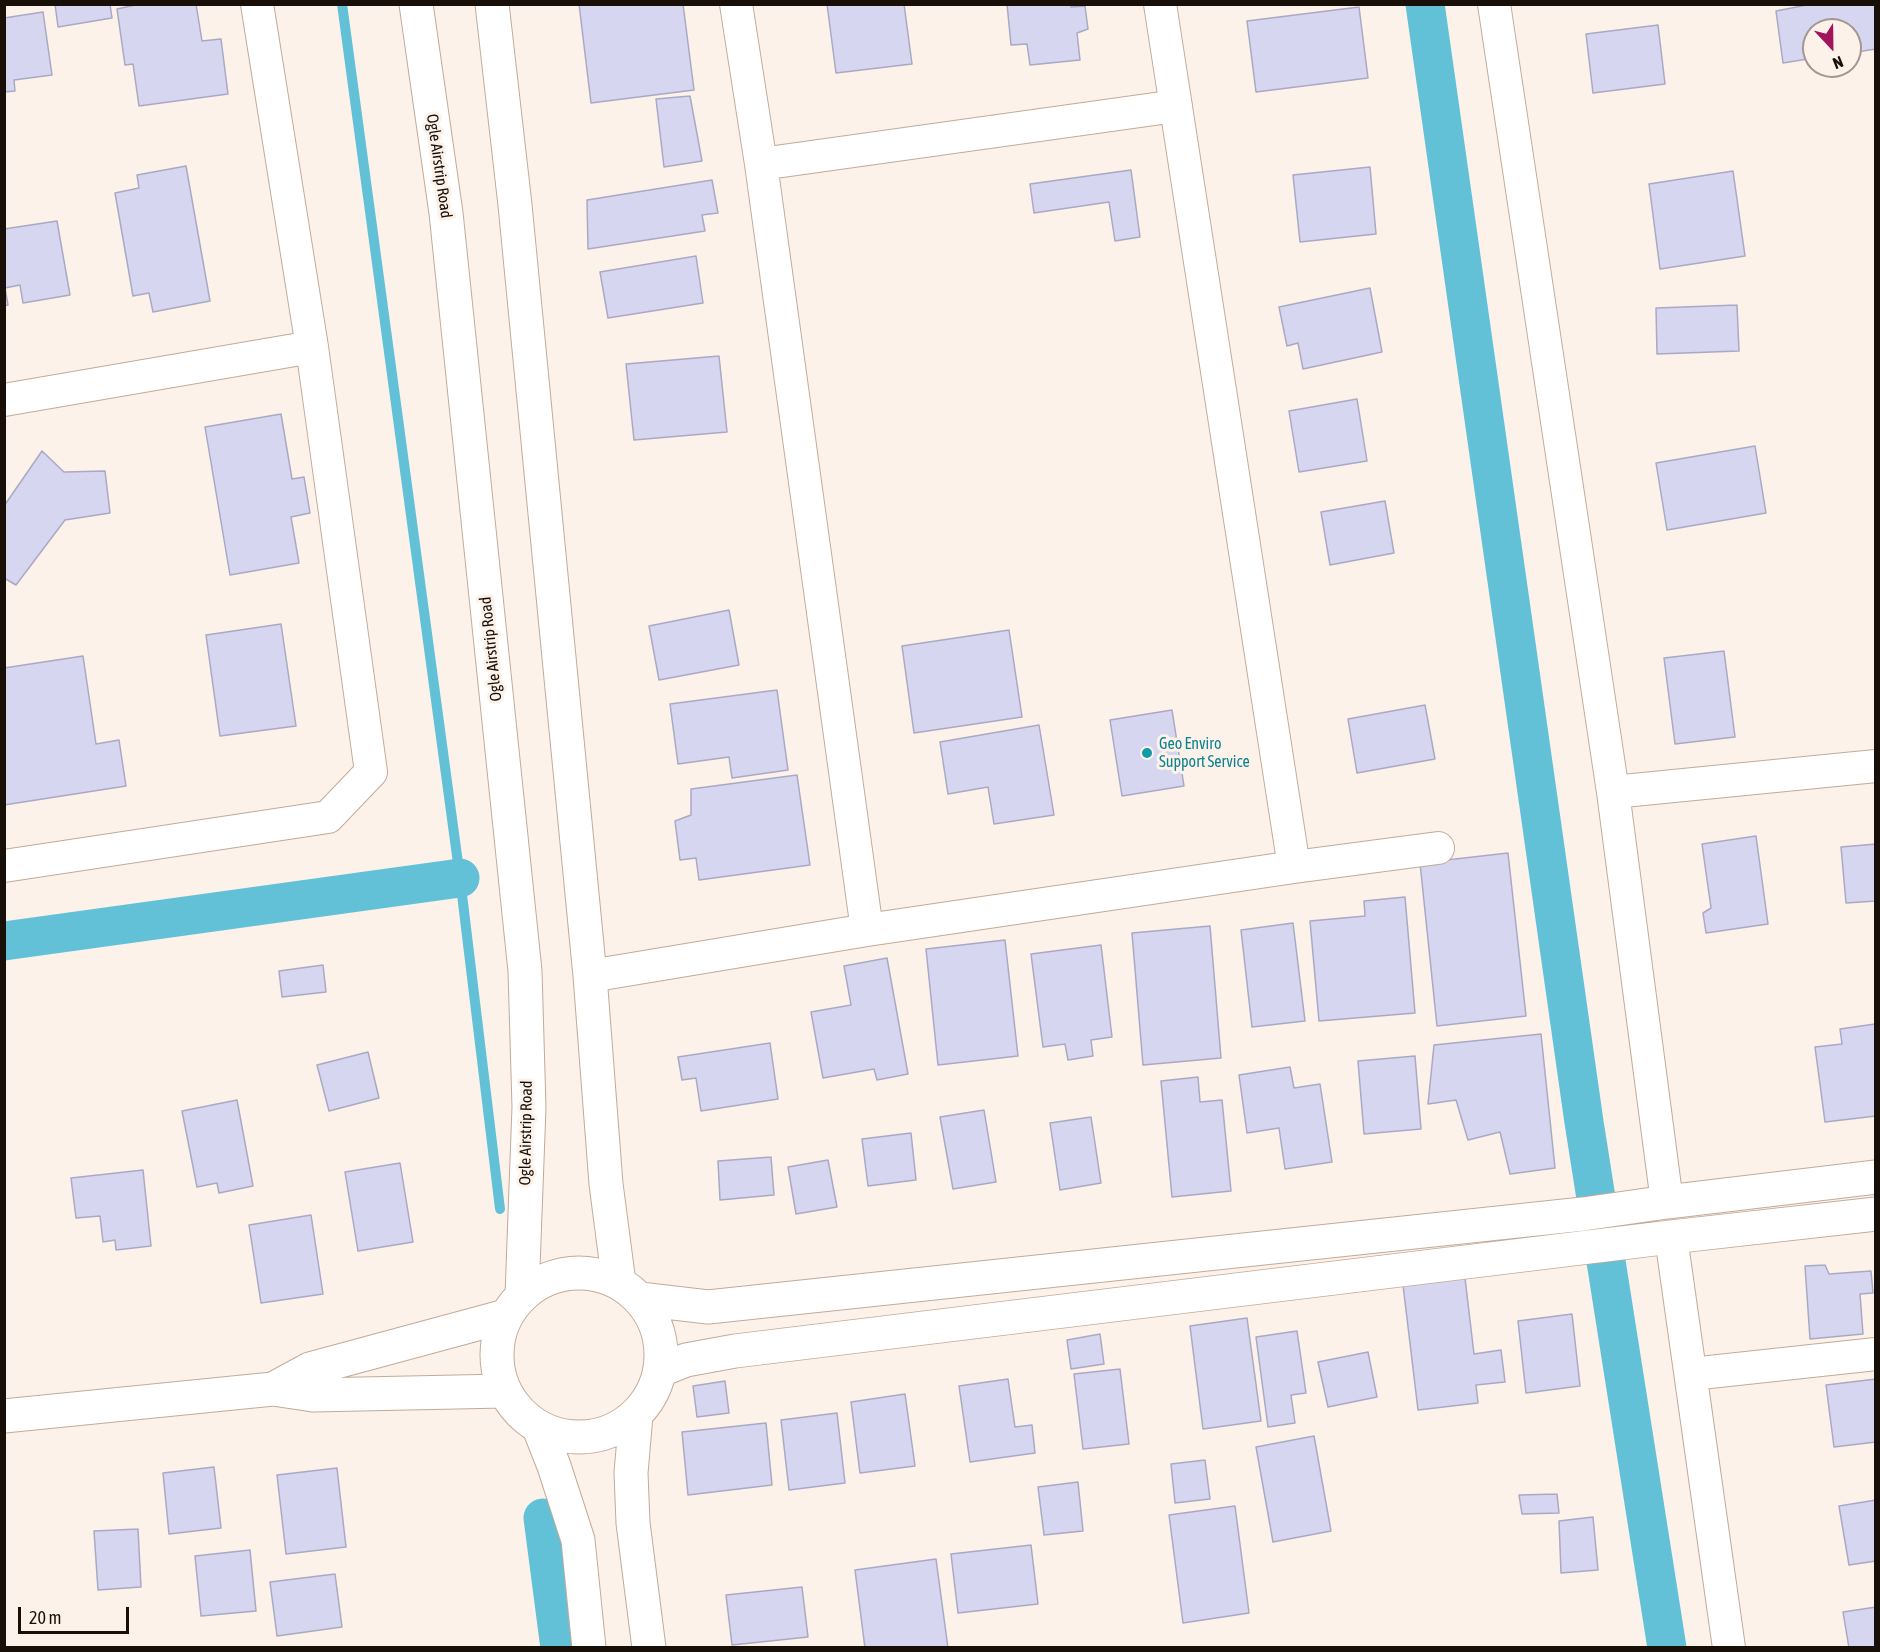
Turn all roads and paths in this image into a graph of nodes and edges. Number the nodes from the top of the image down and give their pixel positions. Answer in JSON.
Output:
{"nodes":[{"id":1,"x":256,"y":4,"type":"edge"},
{"id":2,"x":416,"y":4,"type":"edge"},
{"id":3,"x":492,"y":4,"type":"edge"},
{"id":4,"x":736,"y":4,"type":"edge"},
{"id":5,"x":1160,"y":4,"type":"edge"},
{"id":6,"x":1494,"y":4,"type":"edge"},
{"id":7,"x":1176,"y":106,"type":"junction"},
{"id":8,"x":761,"y":164,"type":"junction"},
{"id":9,"x":312,"y":346,"type":"junction"},
{"id":10,"x":4,"y":400,"type":"edge"},
{"id":11,"x":1875,"y":766,"type":"edge"},
{"id":12,"x":1613,"y":792,"type":"junction"},
{"id":13,"x":1438,"y":848,"type":"dead end"},
{"id":14,"x":4,"y":866,"type":"edge"},
{"id":15,"x":1294,"y":867,"type":"junction"},
{"id":16,"x":867,"y":930,"type":"junction"},
{"id":17,"x":590,"y":976,"type":"junction"},
{"id":18,"x":1875,"y":1177,"type":"edge"},
{"id":19,"x":1667,"y":1202,"type":"junction"},
{"id":20,"x":1875,"y":1214,"type":"edge"},
{"id":21,"x":1656,"y":1239,"type":"junction"},
{"id":22,"x":629,"y":1291,"type":"junction"},
{"id":23,"x":514,"y":1306,"type":"junction"},
{"id":24,"x":1875,"y":1354,"type":"edge"},
{"id":25,"x":661,"y":1370,"type":"junction"},
{"id":26,"x":1691,"y":1374,"type":"junction"},
{"id":27,"x":273,"y":1389,"type":"junction"},
{"id":28,"x":504,"y":1391,"type":"junction"},
{"id":29,"x":636,"y":1415,"type":"junction"},
{"id":30,"x":4,"y":1416,"type":"edge"},
{"id":31,"x":539,"y":1428,"type":"junction"},
{"id":32,"x":589,"y":1647,"type":"edge"},
{"id":33,"x":649,"y":1647,"type":"edge"},
{"id":34,"x":1729,"y":1647,"type":"edge"}],
"edges":[{"from":1,"to":9,"type":"street"},
{"from":2,"to":23,"type":"main road","name":"Ogle Airstrip Road"},
{"from":3,"to":17,"type":"main road"},
{"from":4,"to":8,"type":"street"},
{"from":5,"to":7,"type":"street"},
{"from":6,"to":12,"type":"street"},
{"from":7,"to":8,"type":"street"},
{"from":7,"to":15,"type":"street"},
{"from":8,"to":16,"type":"street"},
{"from":9,"to":10,"type":"street"},
{"from":9,"to":14,"type":"street"},
{"from":11,"to":12,"type":"street"},
{"from":12,"to":19,"type":"street"},
{"from":13,"to":15,"type":"street"},
{"from":15,"to":16,"type":"street"},
{"from":16,"to":17,"type":"street"},
{"from":17,"to":22,"type":"main road"},
{"from":18,"to":19,"type":"main road"},
{"from":19,"to":22,"type":"main road"},
{"from":20,"to":21,"type":"main road"},
{"from":21,"to":25,"type":"main road"},
{"from":21,"to":26,"type":"street"},
{"from":22,"to":23,"type":"main road"},
{"from":22,"to":25,"type":"main road"},
{"from":23,"to":27,"type":"main road"},
{"from":23,"to":28,"type":"main road"},
{"from":24,"to":26,"type":"street"},
{"from":25,"to":29,"type":"main road"},
{"from":26,"to":34,"type":"street"},
{"from":27,"to":28,"type":"main road"},
{"from":27,"to":30,"type":"main road"},
{"from":28,"to":31,"type":"main road"},
{"from":29,"to":31,"type":"main road"},
{"from":29,"to":33,"type":"main road"},
{"from":31,"to":32,"type":"main road"}]}
